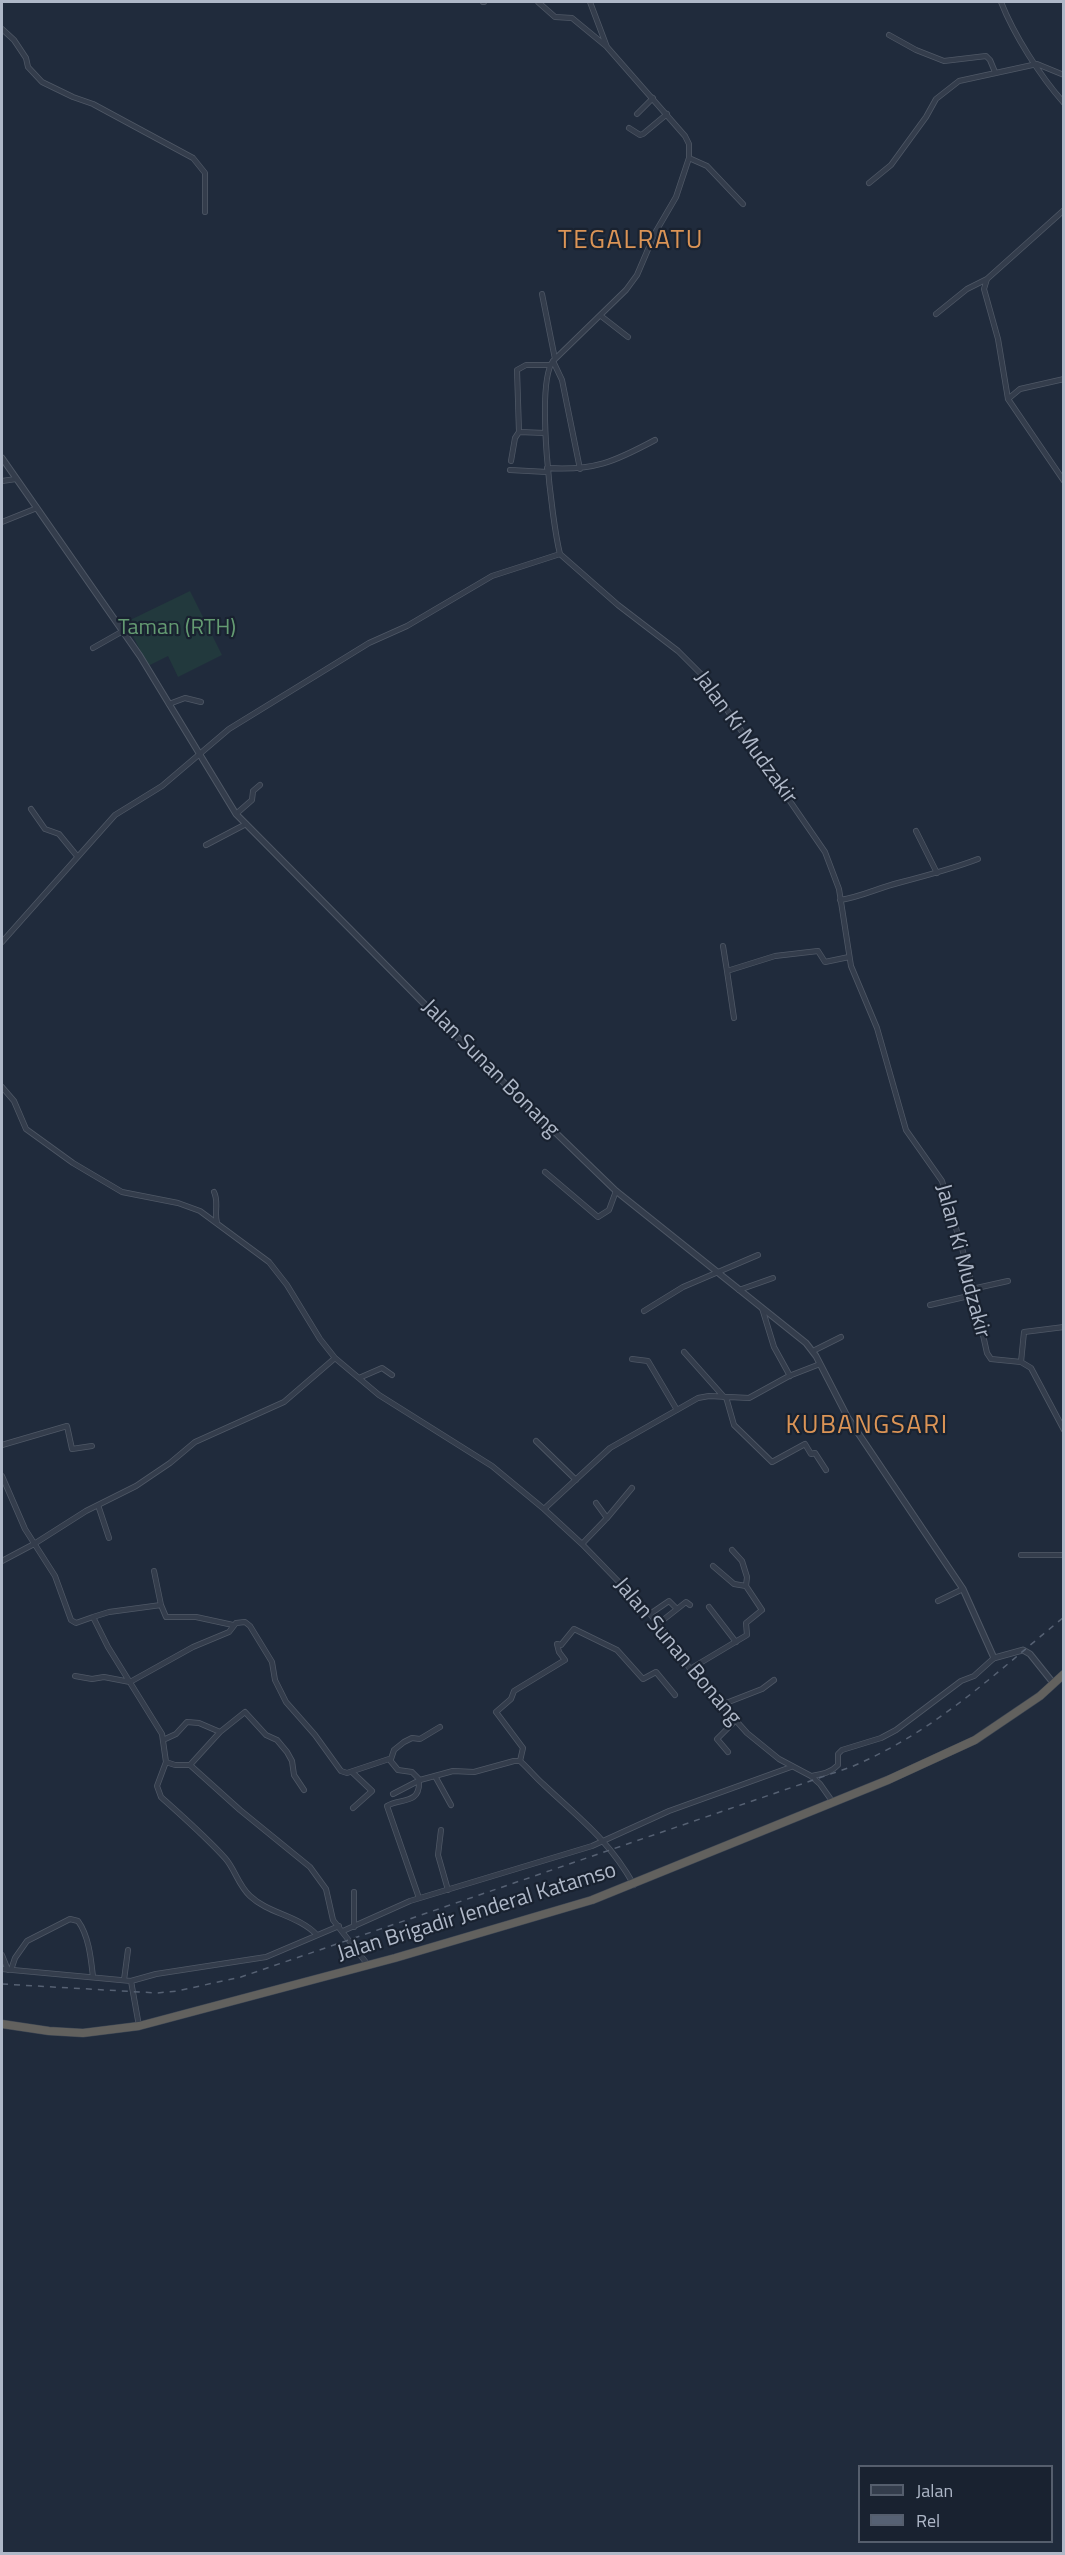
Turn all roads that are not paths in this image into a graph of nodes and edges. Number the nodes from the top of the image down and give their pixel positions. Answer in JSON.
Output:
{"nodes":[{"id":1,"x":538,"y":2,"type":"edge"},
{"id":2,"x":590,"y":2,"type":"edge"},
{"id":3,"x":1001,"y":2,"type":"edge"},
{"id":4,"x":2,"y":29,"type":"edge"},
{"id":5,"x":889,"y":35,"type":"dead end"},
{"id":6,"x":607,"y":47,"type":"junction"},
{"id":7,"x":1037,"y":64,"type":"junction"},
{"id":8,"x":995,"y":72,"type":"junction"},
{"id":9,"x":1064,"y":75,"type":"edge"},
{"id":10,"x":653,"y":98,"type":"junction"},
{"id":11,"x":1064,"y":103,"type":"edge"},
{"id":12,"x":637,"y":114,"type":"dead end"},
{"id":13,"x":667,"y":114,"type":"junction"},
{"id":14,"x":629,"y":128,"type":"dead end"},
{"id":15,"x":689,"y":158,"type":"junction"},
{"id":16,"x":869,"y":183,"type":"dead end"},
{"id":17,"x":743,"y":204,"type":"dead end"},
{"id":18,"x":1064,"y":210,"type":"edge"},
{"id":19,"x":205,"y":212,"type":"dead end"},
{"id":20,"x":987,"y":279,"type":"junction"},
{"id":21,"x":542,"y":294,"type":"dead end"},
{"id":22,"x":936,"y":314,"type":"dead end"},
{"id":23,"x":601,"y":315,"type":"junction"},
{"id":24,"x":628,"y":337,"type":"dead end"},
{"id":25,"x":553,"y":362,"type":"junction"},
{"id":26,"x":1064,"y":379,"type":"edge"},
{"id":27,"x":1008,"y":399,"type":"junction"},
{"id":28,"x":519,"y":432,"type":"junction"},
{"id":29,"x":545,"y":433,"type":"junction"},
{"id":30,"x":655,"y":440,"type":"dead end"},
{"id":31,"x":2,"y":458,"type":"edge"},
{"id":32,"x":511,"y":461,"type":"dead end"},
{"id":33,"x":580,"y":469,"type":"junction"},
{"id":34,"x":510,"y":470,"type":"dead end"},
{"id":35,"x":547,"y":470,"type":"junction"},
{"id":36,"x":16,"y":478,"type":"junction"},
{"id":37,"x":2,"y":481,"type":"edge"},
{"id":38,"x":1064,"y":481,"type":"edge"},
{"id":39,"x":37,"y":508,"type":"junction"},
{"id":40,"x":2,"y":522,"type":"edge"},
{"id":41,"x":560,"y":554,"type":"junction"},
{"id":42,"x":123,"y":631,"type":"junction"},
{"id":43,"x":93,"y":648,"type":"dead end"},
{"id":44,"x":201,"y":702,"type":"dead end"},
{"id":45,"x":168,"y":704,"type":"junction"},
{"id":46,"x":199,"y":754,"type":"junction"},
{"id":47,"x":260,"y":785,"type":"dead end"},
{"id":48,"x":31,"y":809,"type":"dead end"},
{"id":49,"x":236,"y":814,"type":"junction"},
{"id":50,"x":246,"y":824,"type":"junction"},
{"id":51,"x":916,"y":831,"type":"dead end"},
{"id":52,"x":206,"y":845,"type":"dead end"},
{"id":53,"x":77,"y":856,"type":"junction"},
{"id":54,"x":978,"y":859,"type":"dead end"},
{"id":55,"x":937,"y":873,"type":"junction"},
{"id":56,"x":840,"y":900,"type":"junction"},
{"id":57,"x":2,"y":942,"type":"edge"},
{"id":58,"x":723,"y":946,"type":"dead end"},
{"id":59,"x":849,"y":957,"type":"junction"},
{"id":60,"x":727,"y":971,"type":"junction"},
{"id":61,"x":734,"y":1018,"type":"dead end"},
{"id":62,"x":2,"y":1087,"type":"edge"},
{"id":63,"x":545,"y":1172,"type":"dead end"},
{"id":64,"x":616,"y":1191,"type":"junction"},
{"id":65,"x":214,"y":1192,"type":"dead end"},
{"id":66,"x":217,"y":1223,"type":"junction"},
{"id":67,"x":759,"y":1255,"type":"dead end"},
{"id":68,"x":719,"y":1273,"type":"junction"},
{"id":69,"x":773,"y":1278,"type":"dead end"},
{"id":70,"x":1008,"y":1281,"type":"dead end"},
{"id":71,"x":739,"y":1290,"type":"junction"},
{"id":72,"x":973,"y":1292,"type":"junction"},
{"id":73,"x":930,"y":1305,"type":"dead end"},
{"id":74,"x":762,"y":1308,"type":"junction"},
{"id":75,"x":644,"y":1311,"type":"dead end"},
{"id":76,"x":1064,"y":1327,"type":"edge"},
{"id":77,"x":841,"y":1337,"type":"dead end"},
{"id":78,"x":813,"y":1351,"type":"junction"},
{"id":79,"x":684,"y":1352,"type":"dead end"},
{"id":80,"x":335,"y":1358,"type":"junction"},
{"id":81,"x":632,"y":1359,"type":"dead end"},
{"id":82,"x":1020,"y":1362,"type":"junction"},
{"id":83,"x":820,"y":1364,"type":"junction"},
{"id":84,"x":392,"y":1375,"type":"dead end"},
{"id":85,"x":790,"y":1376,"type":"junction"},
{"id":86,"x":359,"y":1378,"type":"junction"},
{"id":87,"x":725,"y":1397,"type":"junction"},
{"id":88,"x":677,"y":1410,"type":"junction"},
{"id":89,"x":1064,"y":1430,"type":"edge"},
{"id":90,"x":537,"y":1442,"type":"dead end"},
{"id":91,"x":2,"y":1445,"type":"edge"},
{"id":92,"x":92,"y":1446,"type":"dead end"},
{"id":93,"x":826,"y":1470,"type":"dead end"},
{"id":94,"x":2,"y":1476,"type":"edge"},
{"id":95,"x":576,"y":1480,"type":"junction"},
{"id":96,"x":632,"y":1488,"type":"dead end"},
{"id":97,"x":596,"y":1503,"type":"dead end"},
{"id":98,"x":98,"y":1505,"type":"junction"},
{"id":99,"x":544,"y":1509,"type":"junction"},
{"id":100,"x":607,"y":1518,"type":"junction"},
{"id":101,"x":109,"y":1538,"type":"dead end"},
{"id":102,"x":34,"y":1544,"type":"junction"},
{"id":103,"x":582,"y":1544,"type":"junction"},
{"id":104,"x":732,"y":1550,"type":"dead end"},
{"id":105,"x":1064,"y":1555,"type":"edge"},
{"id":106,"x":1021,"y":1556,"type":"dead end"},
{"id":107,"x":2,"y":1561,"type":"edge"},
{"id":108,"x":713,"y":1566,"type":"dead end"},
{"id":109,"x":154,"y":1571,"type":"dead end"},
{"id":110,"x":746,"y":1586,"type":"junction"},
{"id":111,"x":963,"y":1589,"type":"junction"},
{"id":112,"x":938,"y":1601,"type":"dead end"},
{"id":113,"x":161,"y":1605,"type":"junction"},
{"id":114,"x":690,"y":1605,"type":"dead end"},
{"id":115,"x":710,"y":1607,"type":"dead end"},
{"id":116,"x":677,"y":1609,"type":"junction"},
{"id":117,"x":650,"y":1614,"type":"junction"},
{"id":118,"x":93,"y":1617,"type":"junction"},
{"id":119,"x":658,"y":1624,"type":"junction"},
{"id":120,"x":233,"y":1625,"type":"junction"},
{"id":121,"x":735,"y":1642,"type":"junction"},
{"id":122,"x":994,"y":1658,"type":"junction"},
{"id":123,"x":690,"y":1669,"type":"junction"},
{"id":124,"x":1064,"y":1674,"type":"edge"},
{"id":125,"x":75,"y":1676,"type":"dead end"},
{"id":126,"x":774,"y":1680,"type":"dead end"},
{"id":127,"x":130,"y":1682,"type":"junction"},
{"id":128,"x":1054,"y":1684,"type":"junction"},
{"id":129,"x":675,"y":1695,"type":"dead end"},
{"id":130,"x":721,"y":1705,"type":"junction"},
{"id":131,"x":735,"y":1721,"type":"junction"},
{"id":132,"x":440,"y":1727,"type":"dead end"},
{"id":133,"x":220,"y":1732,"type":"junction"},
{"id":134,"x":163,"y":1740,"type":"junction"},
{"id":135,"x":728,"y":1752,"type":"dead end"},
{"id":136,"x":390,"y":1759,"type":"junction"},
{"id":137,"x":520,"y":1761,"type":"junction"},
{"id":138,"x":166,"y":1762,"type":"junction"},
{"id":139,"x":190,"y":1765,"type":"junction"},
{"id":140,"x":791,"y":1767,"type":"junction"},
{"id":141,"x":352,"y":1772,"type":"junction"},
{"id":142,"x":435,"y":1776,"type":"junction"},
{"id":143,"x":812,"y":1776,"type":"junction"},
{"id":144,"x":420,"y":1781,"type":"junction"},
{"id":145,"x":304,"y":1790,"type":"dead end"},
{"id":146,"x":393,"y":1794,"type":"dead end"},
{"id":147,"x":832,"y":1801,"type":"junction"},
{"id":148,"x":451,"y":1805,"type":"dead end"},
{"id":149,"x":353,"y":1808,"type":"dead end"},
{"id":150,"x":441,"y":1830,"type":"dead end"},
{"id":151,"x":603,"y":1841,"type":"junction"},
{"id":152,"x":634,"y":1885,"type":"junction"},
{"id":153,"x":448,"y":1890,"type":"junction"},
{"id":154,"x":354,"y":1892,"type":"dead end"},
{"id":155,"x":419,"y":1898,"type":"junction"},
{"id":156,"x":339,"y":1926,"type":"junction"},
{"id":157,"x":354,"y":1927,"type":"junction"},
{"id":158,"x":343,"y":1931,"type":"junction"},
{"id":159,"x":317,"y":1935,"type":"junction"},
{"id":160,"x":128,"y":1950,"type":"dead end"},
{"id":161,"x":2,"y":1955,"type":"edge"},
{"id":162,"x":368,"y":1965,"type":"junction"},
{"id":163,"x":7,"y":1970,"type":"edge"},
{"id":164,"x":93,"y":1977,"type":"junction"},
{"id":165,"x":124,"y":1980,"type":"junction"},
{"id":166,"x":131,"y":1981,"type":"junction"},
{"id":167,"x":2,"y":2024,"type":"edge"},
{"id":168,"x":139,"y":2026,"type":"junction"}],
"edges":[{"from":1,"to":6,"type":"street"},
{"from":2,"to":6,"type":"street"},
{"from":3,"to":7,"type":"street"},
{"from":4,"to":19,"type":"street"},
{"from":5,"to":8,"type":"street"},
{"from":6,"to":10,"type":"street"},
{"from":7,"to":8,"type":"street"},
{"from":7,"to":9,"type":"street"},
{"from":7,"to":11,"type":"street"},
{"from":8,"to":16,"type":"street"},
{"from":10,"to":12,"type":"street"},
{"from":10,"to":13,"type":"street"},
{"from":13,"to":14,"type":"street"},
{"from":13,"to":15,"type":"street"},
{"from":15,"to":17,"type":"street"},
{"from":15,"to":23,"type":"street"},
{"from":18,"to":20,"type":"street"},
{"from":20,"to":22,"type":"street"},
{"from":20,"to":27,"type":"street"},
{"from":21,"to":25,"type":"street"},
{"from":23,"to":24,"type":"street"},
{"from":23,"to":25,"type":"street"},
{"from":25,"to":28,"type":"street"},
{"from":25,"to":29,"type":"street"},
{"from":25,"to":33,"type":"street"},
{"from":26,"to":27,"type":"street"},
{"from":27,"to":38,"type":"street"},
{"from":28,"to":29,"type":"street"},
{"from":28,"to":32,"type":"street"},
{"from":29,"to":35,"type":"street"},
{"from":30,"to":33,"type":"street"},
{"from":31,"to":36,"type":"street","name":"Jalan Sunan Bonang"},
{"from":33,"to":35,"type":"street"},
{"from":34,"to":35,"type":"street"},
{"from":35,"to":41,"type":"street"},
{"from":36,"to":37,"type":"street"},
{"from":36,"to":39,"type":"street","name":"Jalan Sunan Bonang"},
{"from":39,"to":40,"type":"street"},
{"from":39,"to":42,"type":"street","name":"Jalan Sunan Bonang"},
{"from":41,"to":46,"type":"street"},
{"from":41,"to":56,"type":"street","name":"Jalan Ki Mudzakir"},
{"from":42,"to":43,"type":"street"},
{"from":42,"to":45,"type":"street","name":"Jalan Sunan Bonang"},
{"from":44,"to":45,"type":"street"},
{"from":45,"to":46,"type":"street","name":"Jalan Sunan Bonang"},
{"from":46,"to":49,"type":"street","name":"Jalan Sunan Bonang"},
{"from":46,"to":53,"type":"street"},
{"from":47,"to":49,"type":"street"},
{"from":48,"to":53,"type":"street"},
{"from":49,"to":50,"type":"street","name":"Jalan Sunan Bonang"},
{"from":50,"to":52,"type":"street"},
{"from":50,"to":64,"type":"street","name":"Jalan Sunan Bonang"},
{"from":51,"to":55,"type":"street"},
{"from":53,"to":57,"type":"street"},
{"from":54,"to":55,"type":"street"},
{"from":55,"to":56,"type":"street"},
{"from":56,"to":59,"type":"street","name":"Jalan Ki Mudzakir"},
{"from":58,"to":60,"type":"street"},
{"from":59,"to":60,"type":"street"},
{"from":59,"to":72,"type":"street","name":"Jalan Ki Mudzakir"},
{"from":60,"to":61,"type":"street"},
{"from":62,"to":66,"type":"street","name":"Jalan Sunan Bonang"},
{"from":63,"to":64,"type":"street"},
{"from":64,"to":68,"type":"street","name":"Jalan Sunan Bonang"},
{"from":65,"to":66,"type":"street"},
{"from":66,"to":80,"type":"street","name":"Jalan Sunan Bonang"},
{"from":67,"to":68,"type":"street"},
{"from":68,"to":71,"type":"street","name":"Jalan Sunan Bonang"},
{"from":68,"to":75,"type":"street"},
{"from":69,"to":71,"type":"street"},
{"from":70,"to":72,"type":"street"},
{"from":71,"to":74,"type":"street","name":"Jalan Sunan Bonang"},
{"from":72,"to":73,"type":"street"},
{"from":72,"to":82,"type":"street","name":"Jalan Ki Mudzakir"},
{"from":74,"to":78,"type":"street","name":"Jalan Sunan Bonang"},
{"from":74,"to":85,"type":"street"},
{"from":76,"to":82,"type":"street"},
{"from":77,"to":78,"type":"street"},
{"from":78,"to":83,"type":"street","name":"Jalan Sunan Bonang"},
{"from":79,"to":87,"type":"street"},
{"from":80,"to":86,"type":"street","name":"Jalan Sunan Bonang"},
{"from":80,"to":98,"type":"street"},
{"from":81,"to":88,"type":"street"},
{"from":82,"to":89,"type":"street"},
{"from":83,"to":85,"type":"street"},
{"from":83,"to":111,"type":"street","name":"Jalan Sunan Bonang"},
{"from":84,"to":86,"type":"street"},
{"from":85,"to":87,"type":"street"},
{"from":86,"to":99,"type":"street","name":"Jalan Sunan Bonang"},
{"from":87,"to":88,"type":"street"},
{"from":87,"to":93,"type":"street"},
{"from":88,"to":95,"type":"street"},
{"from":90,"to":95,"type":"street"},
{"from":91,"to":92,"type":"street"},
{"from":94,"to":102,"type":"street"},
{"from":95,"to":99,"type":"street"},
{"from":96,"to":100,"type":"street"},
{"from":97,"to":100,"type":"street"},
{"from":98,"to":101,"type":"street"},
{"from":98,"to":102,"type":"street"},
{"from":99,"to":103,"type":"street","name":"Jalan Sunan Bonang"},
{"from":100,"to":103,"type":"street"},
{"from":102,"to":107,"type":"street"},
{"from":102,"to":118,"type":"street"},
{"from":103,"to":117,"type":"street","name":"Jalan Sunan Bonang"},
{"from":104,"to":110,"type":"street"},
{"from":105,"to":106,"type":"street"},
{"from":108,"to":110,"type":"street"},
{"from":109,"to":113,"type":"street"},
{"from":110,"to":121,"type":"street"},
{"from":111,"to":112,"type":"street"},
{"from":111,"to":122,"type":"street","name":"Jalan Sunan Bonang"},
{"from":113,"to":118,"type":"street"},
{"from":113,"to":120,"type":"street"},
{"from":114,"to":116,"type":"street"},
{"from":115,"to":121,"type":"street"},
{"from":116,"to":117,"type":"street"},
{"from":116,"to":119,"type":"street"},
{"from":117,"to":119,"type":"street","name":"Jalan Sunan Bonang"},
{"from":118,"to":127,"type":"street"},
{"from":119,"to":123,"type":"street","name":"Jalan Sunan Bonang"},
{"from":120,"to":127,"type":"street"},
{"from":120,"to":141,"type":"street"},
{"from":121,"to":123,"type":"street"},
{"from":122,"to":128,"type":"street"},
{"from":122,"to":143,"type":"street"},
{"from":123,"to":130,"type":"street","name":"Jalan Sunan Bonang"},
{"from":124,"to":128,"type":"highway","name":"Jalan Brigadir Jenderal Katamso"},
{"from":125,"to":127,"type":"street"},
{"from":126,"to":130,"type":"street"},
{"from":127,"to":134,"type":"street"},
{"from":128,"to":147,"type":"highway","name":"Jalan Brigadir Jenderal Katamso"},
{"from":129,"to":137,"type":"street"},
{"from":130,"to":131,"type":"street","name":"Jalan Sunan Bonang"},
{"from":131,"to":135,"type":"street"},
{"from":131,"to":140,"type":"street","name":"Jalan Sunan Bonang"},
{"from":132,"to":136,"type":"street"},
{"from":133,"to":134,"type":"street"},
{"from":133,"to":139,"type":"street"},
{"from":133,"to":145,"type":"street"},
{"from":134,"to":138,"type":"street"},
{"from":136,"to":141,"type":"street"},
{"from":136,"to":144,"type":"street"},
{"from":137,"to":142,"type":"street"},
{"from":137,"to":151,"type":"street"},
{"from":138,"to":139,"type":"street"},
{"from":138,"to":159,"type":"street"},
{"from":139,"to":156,"type":"street"},
{"from":140,"to":143,"type":"street","name":"Jalan Sunan Bonang"},
{"from":140,"to":151,"type":"street"},
{"from":141,"to":149,"type":"street"},
{"from":142,"to":144,"type":"street"},
{"from":142,"to":148,"type":"street"},
{"from":143,"to":147,"type":"street","name":"Jalan Sunan Bonang"},
{"from":144,"to":146,"type":"street"},
{"from":144,"to":155,"type":"street"},
{"from":147,"to":152,"type":"highway","name":"Jalan Brigadir Jenderal Katamso"},
{"from":150,"to":153,"type":"street"},
{"from":151,"to":152,"type":"street"},
{"from":151,"to":153,"type":"street"},
{"from":152,"to":162,"type":"highway","name":"Jalan Brigadir Jenderal Katamso"},
{"from":153,"to":155,"type":"street"},
{"from":154,"to":157,"type":"street"},
{"from":155,"to":157,"type":"street"},
{"from":156,"to":158,"type":"street"},
{"from":156,"to":159,"type":"street"},
{"from":157,"to":158,"type":"street"},
{"from":158,"to":162,"type":"street"},
{"from":159,"to":166,"type":"street"},
{"from":160,"to":165,"type":"street"},
{"from":161,"to":163,"type":"street"},
{"from":162,"to":168,"type":"highway","name":"Jalan Brigadir Jenderal Katamso"},
{"from":163,"to":164,"type":"street"},
{"from":163,"to":164,"type":"street"},
{"from":164,"to":165,"type":"street"},
{"from":165,"to":166,"type":"street"},
{"from":166,"to":168,"type":"street"},
{"from":167,"to":168,"type":"highway","name":"Jalan Brigadir Jenderal Katamso"}]}
